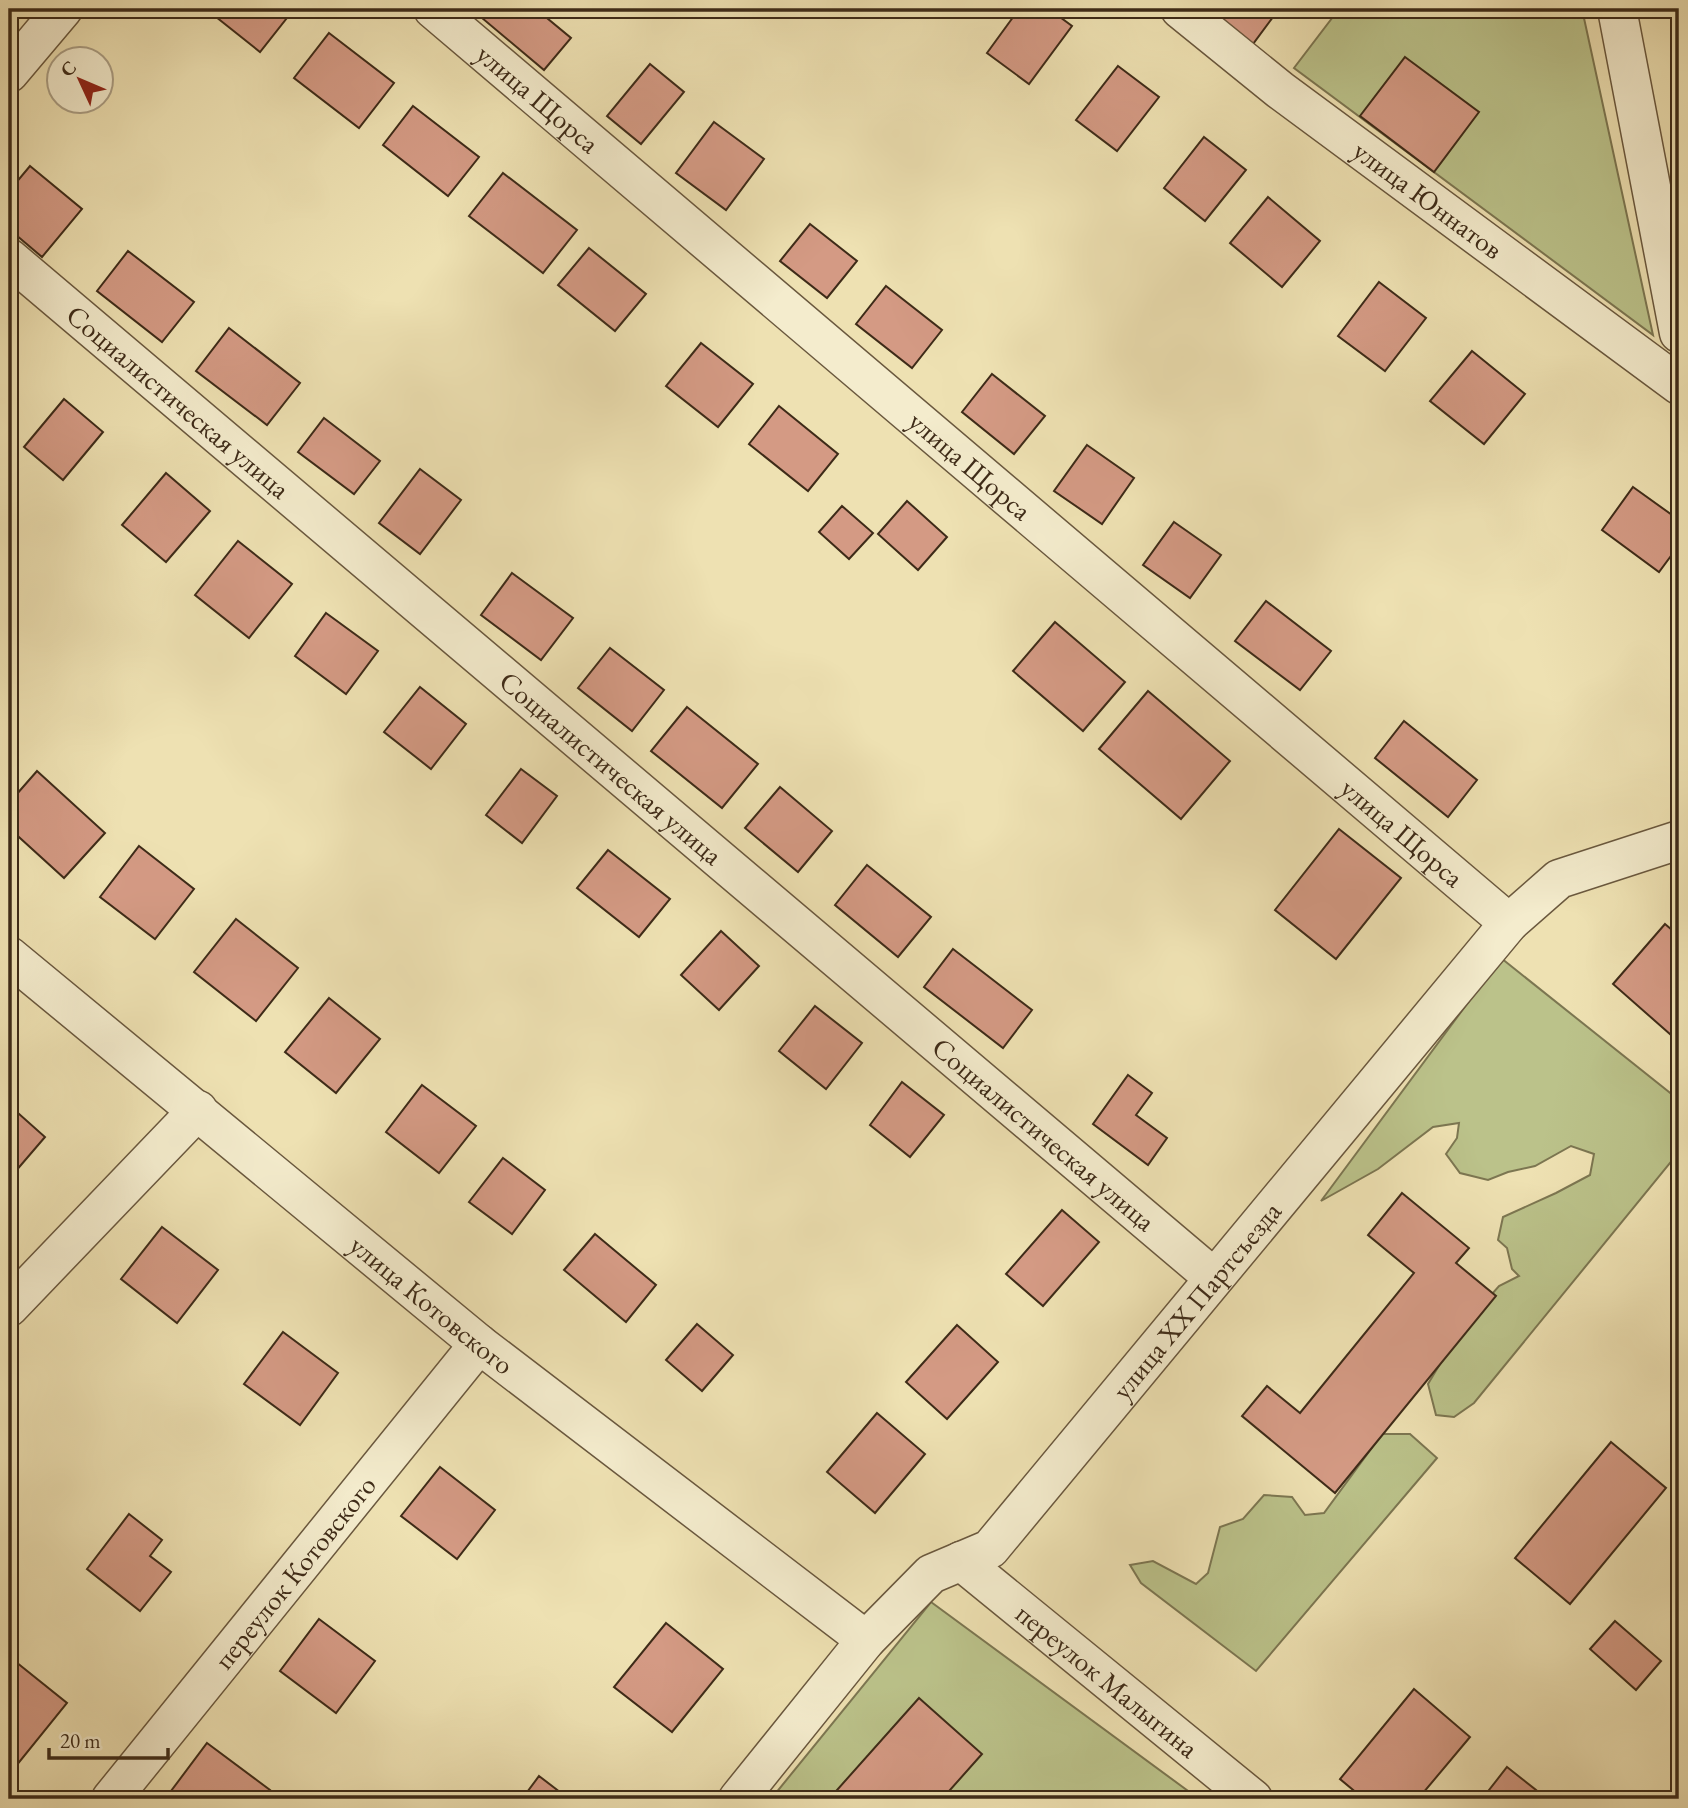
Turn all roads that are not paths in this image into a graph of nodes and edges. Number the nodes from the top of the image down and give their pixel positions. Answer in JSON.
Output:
{"nodes":[{"id":1,"x":63,"y":9,"type":"edge"},
{"id":2,"x":433,"y":9,"type":"edge"},
{"id":3,"x":1180,"y":9,"type":"edge"},
{"id":4,"x":1616,"y":9,"type":"edge"},
{"id":5,"x":9,"y":73,"type":"edge"},
{"id":6,"x":9,"y":258,"type":"edge"},
{"id":7,"x":1679,"y":332,"type":"edge"},
{"id":8,"x":1679,"y":385,"type":"edge"},
{"id":9,"x":1679,"y":840,"type":"edge"},
{"id":10,"x":1509,"y":923,"type":"junction"},
{"id":11,"x":9,"y":956,"type":"edge"},
{"id":12,"x":198,"y":1110,"type":"junction"},
{"id":13,"x":1214,"y":1278,"type":"junction"},
{"id":14,"x":9,"y":1307,"type":"edge"},
{"id":15,"x":479,"y":1344,"type":"junction"},
{"id":16,"x":961,"y":1561,"type":"junction"},
{"id":17,"x":866,"y":1640,"type":"junction"},
{"id":18,"x":111,"y":1799,"type":"edge"},
{"id":19,"x":738,"y":1799,"type":"edge"},
{"id":20,"x":1253,"y":1799,"type":"edge"}],
"edges":[{"from":1,"to":5,"type":"street"},
{"from":2,"to":10,"type":"street","name":"улица Щорса"},
{"from":3,"to":8,"type":"street","name":"улица Юннатов"},
{"from":4,"to":7,"type":"street"},
{"from":6,"to":13,"type":"street","name":"Социалистическая улица"},
{"from":9,"to":10,"type":"street","name":"улица XX Партсъезда"},
{"from":10,"to":13,"type":"street","name":"улица XX Партсъезда"},
{"from":11,"to":12,"type":"street","name":"улица Котовского"},
{"from":12,"to":14,"type":"street"},
{"from":12,"to":15,"type":"street","name":"улица Котовского"},
{"from":13,"to":16,"type":"street","name":"улица XX Партсъезда"},
{"from":15,"to":17,"type":"street","name":"улица Котовского"},
{"from":15,"to":18,"type":"street","name":"переулок Котовского"},
{"from":16,"to":17,"type":"street","name":"улица XX Партсъезда"},
{"from":16,"to":20,"type":"street","name":"переулок Малыгина"},
{"from":17,"to":19,"type":"street","name":"улица XX Партсъезда"}]}
